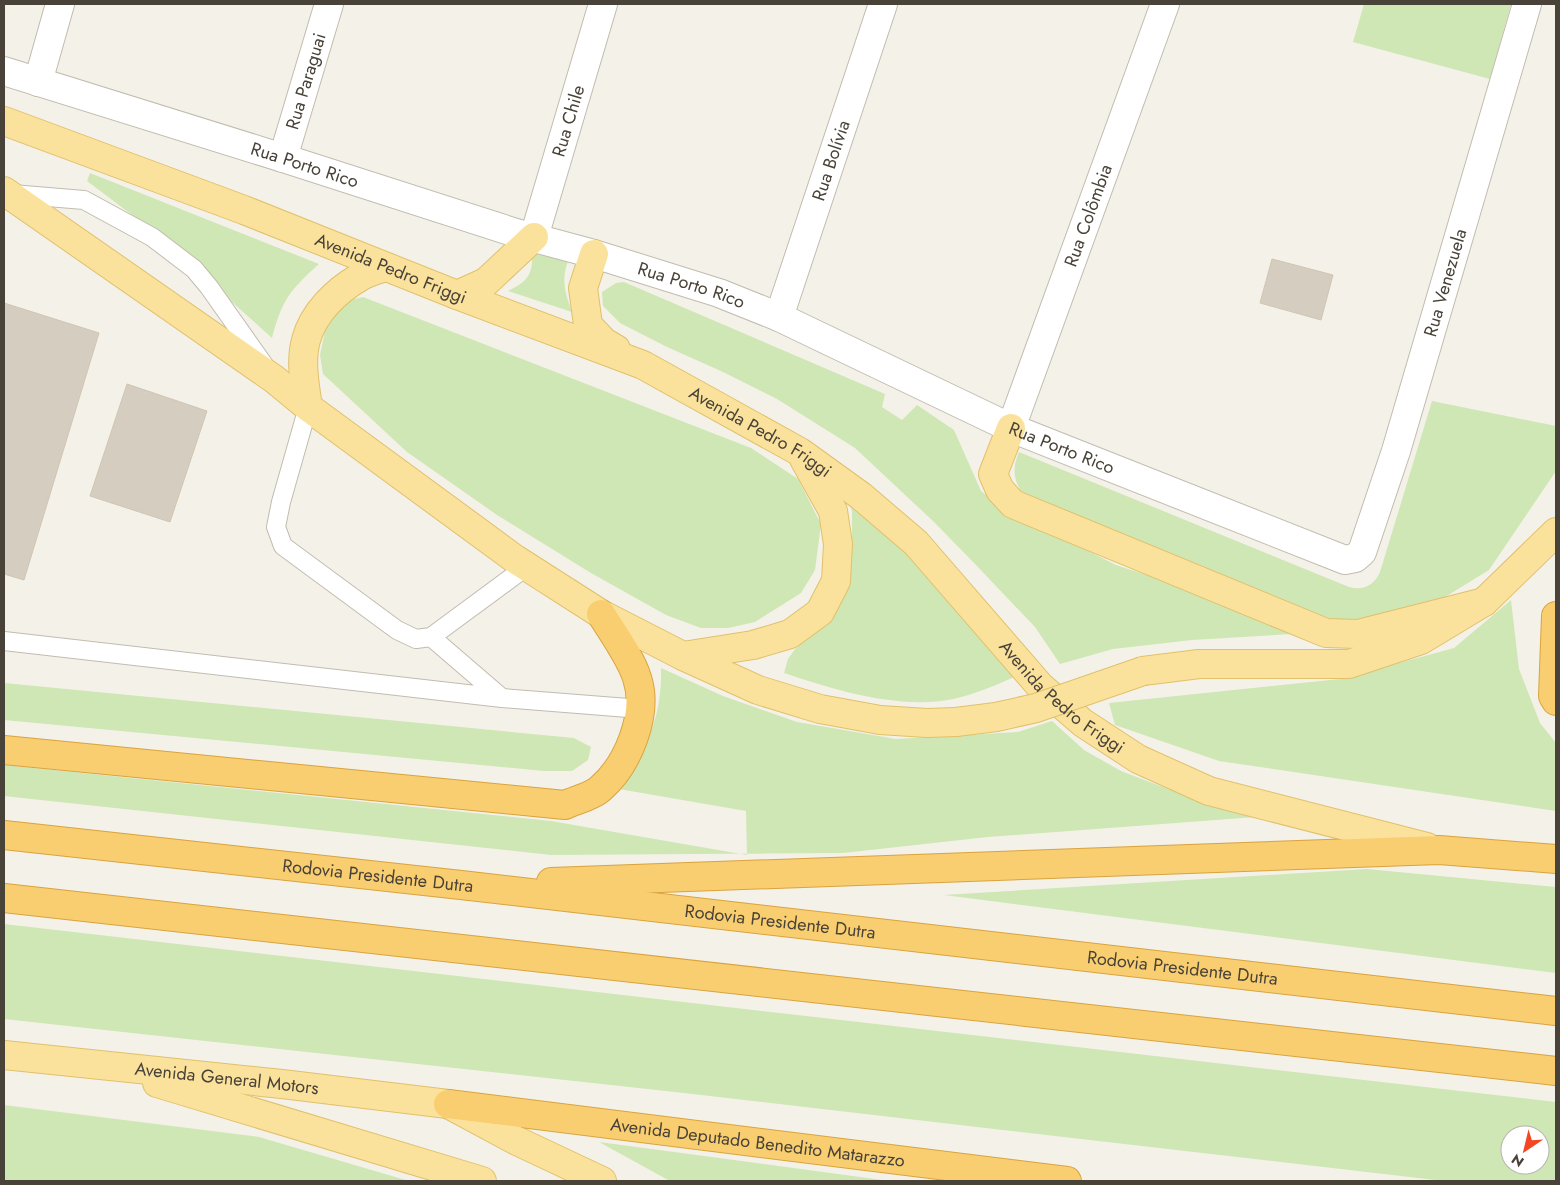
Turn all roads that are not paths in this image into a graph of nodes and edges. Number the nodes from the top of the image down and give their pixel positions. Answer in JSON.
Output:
{"nodes":[{"id":1,"x":60,"y":4,"type":"edge"},
{"id":2,"x":329,"y":4,"type":"edge"},
{"id":3,"x":603,"y":4,"type":"edge"},
{"id":4,"x":883,"y":4,"type":"edge"},
{"id":5,"x":1165,"y":4,"type":"edge"},
{"id":6,"x":1527,"y":4,"type":"edge"},
{"id":7,"x":4,"y":71,"type":"edge"},
{"id":8,"x":38,"y":82,"type":"junction"},
{"id":9,"x":4,"y":121,"type":"edge"},
{"id":10,"x":283,"y":158,"type":"junction"},
{"id":11,"x":6,"y":192,"type":"edge"},
{"id":12,"x":534,"y":236,"type":"junction"},
{"id":13,"x":594,"y":254,"type":"junction"},
{"id":14,"x":386,"y":267,"type":"junction"},
{"id":15,"x":457,"y":295,"type":"junction"},
{"id":16,"x":779,"y":317,"type":"junction"},
{"id":17,"x":643,"y":365,"type":"junction"},
{"id":18,"x":274,"y":379,"type":"junction"},
{"id":19,"x":308,"y":407,"type":"junction"},
{"id":20,"x":1011,"y":428,"type":"junction"},
{"id":21,"x":800,"y":452,"type":"junction"},
{"id":22,"x":1556,"y":532,"type":"edge"},
{"id":23,"x":1355,"y":558,"type":"joint"},
{"id":24,"x":526,"y":567,"type":"junction"},
{"id":25,"x":1484,"y":602,"type":"junction"},
{"id":26,"x":601,"y":614,"type":"junction"},
{"id":27,"x":1556,"y":616,"type":"edge"},
{"id":28,"x":431,"y":637,"type":"junction"},
{"id":29,"x":4,"y":641,"type":"edge"},
{"id":30,"x":683,"y":656,"type":"junction"},
{"id":31,"x":502,"y":698,"type":"junction"},
{"id":32,"x":1556,"y":701,"type":"edge"},
{"id":33,"x":641,"y":709,"type":"junction"},
{"id":34,"x":4,"y":750,"type":"edge"},
{"id":35,"x":4,"y":835,"type":"edge"},
{"id":36,"x":1438,"y":850,"type":"junction"},
{"id":37,"x":1556,"y":859,"type":"edge"},
{"id":38,"x":462,"y":885,"type":"junction"},
{"id":39,"x":4,"y":898,"type":"edge"},
{"id":40,"x":1556,"y":1011,"type":"edge"},
{"id":41,"x":4,"y":1055,"type":"edge"},
{"id":42,"x":90,"y":1063,"type":"junction"},
{"id":43,"x":1556,"y":1071,"type":"edge"},
{"id":44,"x":448,"y":1104,"type":"junction"},
{"id":45,"x":482,"y":1181,"type":"edge"},
{"id":46,"x":602,"y":1181,"type":"edge"},
{"id":47,"x":1067,"y":1181,"type":"edge"}],
"edges":[{"from":1,"to":8,"type":"street"},
{"from":2,"to":10,"type":"street","name":"Rua Paraguai"},
{"from":3,"to":12,"type":"street","name":"Rua Chile"},
{"from":4,"to":16,"type":"street","name":"Rua Bolívia"},
{"from":5,"to":20,"type":"street","name":"Rua Colômbia"},
{"from":6,"to":23,"type":"street","name":"Rua Venezuela"},
{"from":7,"to":8,"type":"street","name":"Rua Porto Rico"},
{"from":8,"to":10,"type":"street","name":"Rua Porto Rico"},
{"from":9,"to":14,"type":"main road","name":"Avenida Pedro Friggi"},
{"from":10,"to":12,"type":"street","name":"Rua Porto Rico"},
{"from":11,"to":18,"type":"main road"},
{"from":11,"to":18,"type":"lane"},
{"from":12,"to":13,"type":"street","name":"Rua Porto Rico"},
{"from":12,"to":15,"type":"main road"},
{"from":13,"to":16,"type":"street","name":"Rua Porto Rico"},
{"from":13,"to":17,"type":"main road"},
{"from":14,"to":15,"type":"main road","name":"Avenida Pedro Friggi"},
{"from":14,"to":19,"type":"main road"},
{"from":15,"to":17,"type":"main road","name":"Avenida Pedro Friggi"},
{"from":16,"to":20,"type":"street","name":"Rua Porto Rico"},
{"from":17,"to":21,"type":"main road","name":"Avenida Pedro Friggi"},
{"from":18,"to":19,"type":"main road"},
{"from":19,"to":24,"type":"main road"},
{"from":19,"to":28,"type":"lane"},
{"from":20,"to":23,"type":"street","name":"Rua Porto Rico"},
{"from":20,"to":25,"type":"main road"},
{"from":21,"to":30,"type":"main road"},
{"from":21,"to":36,"type":"main road","name":"Avenida Pedro Friggi"},
{"from":22,"to":25,"type":"main road"},
{"from":24,"to":26,"type":"main road"},
{"from":24,"to":28,"type":"lane"},
{"from":25,"to":30,"type":"main road","bridge":true},
{"from":26,"to":30,"type":"main road"},
{"from":26,"to":33,"type":"highway"},
{"from":27,"to":32,"type":"highway"},
{"from":28,"to":31,"type":"lane"},
{"from":29,"to":31,"type":"lane"},
{"from":31,"to":33,"type":"lane"},
{"from":33,"to":34,"type":"highway"},
{"from":35,"to":38,"type":"highway","name":"Rodovia Presidente Dutra"},
{"from":36,"to":37,"type":"highway"},
{"from":36,"to":38,"type":"highway"},
{"from":38,"to":40,"type":"highway","name":"Rodovia Presidente Dutra"},
{"from":39,"to":43,"type":"highway"},
{"from":41,"to":42,"type":"main road","name":"Avenida General Motors"},
{"from":42,"to":44,"type":"main road","name":"Avenida General Motors"},
{"from":42,"to":45,"type":"main road"},
{"from":44,"to":46,"type":"main road"},
{"from":44,"to":47,"type":"highway","name":"Avenida Deputado Benedito Matarazzo"}]}
